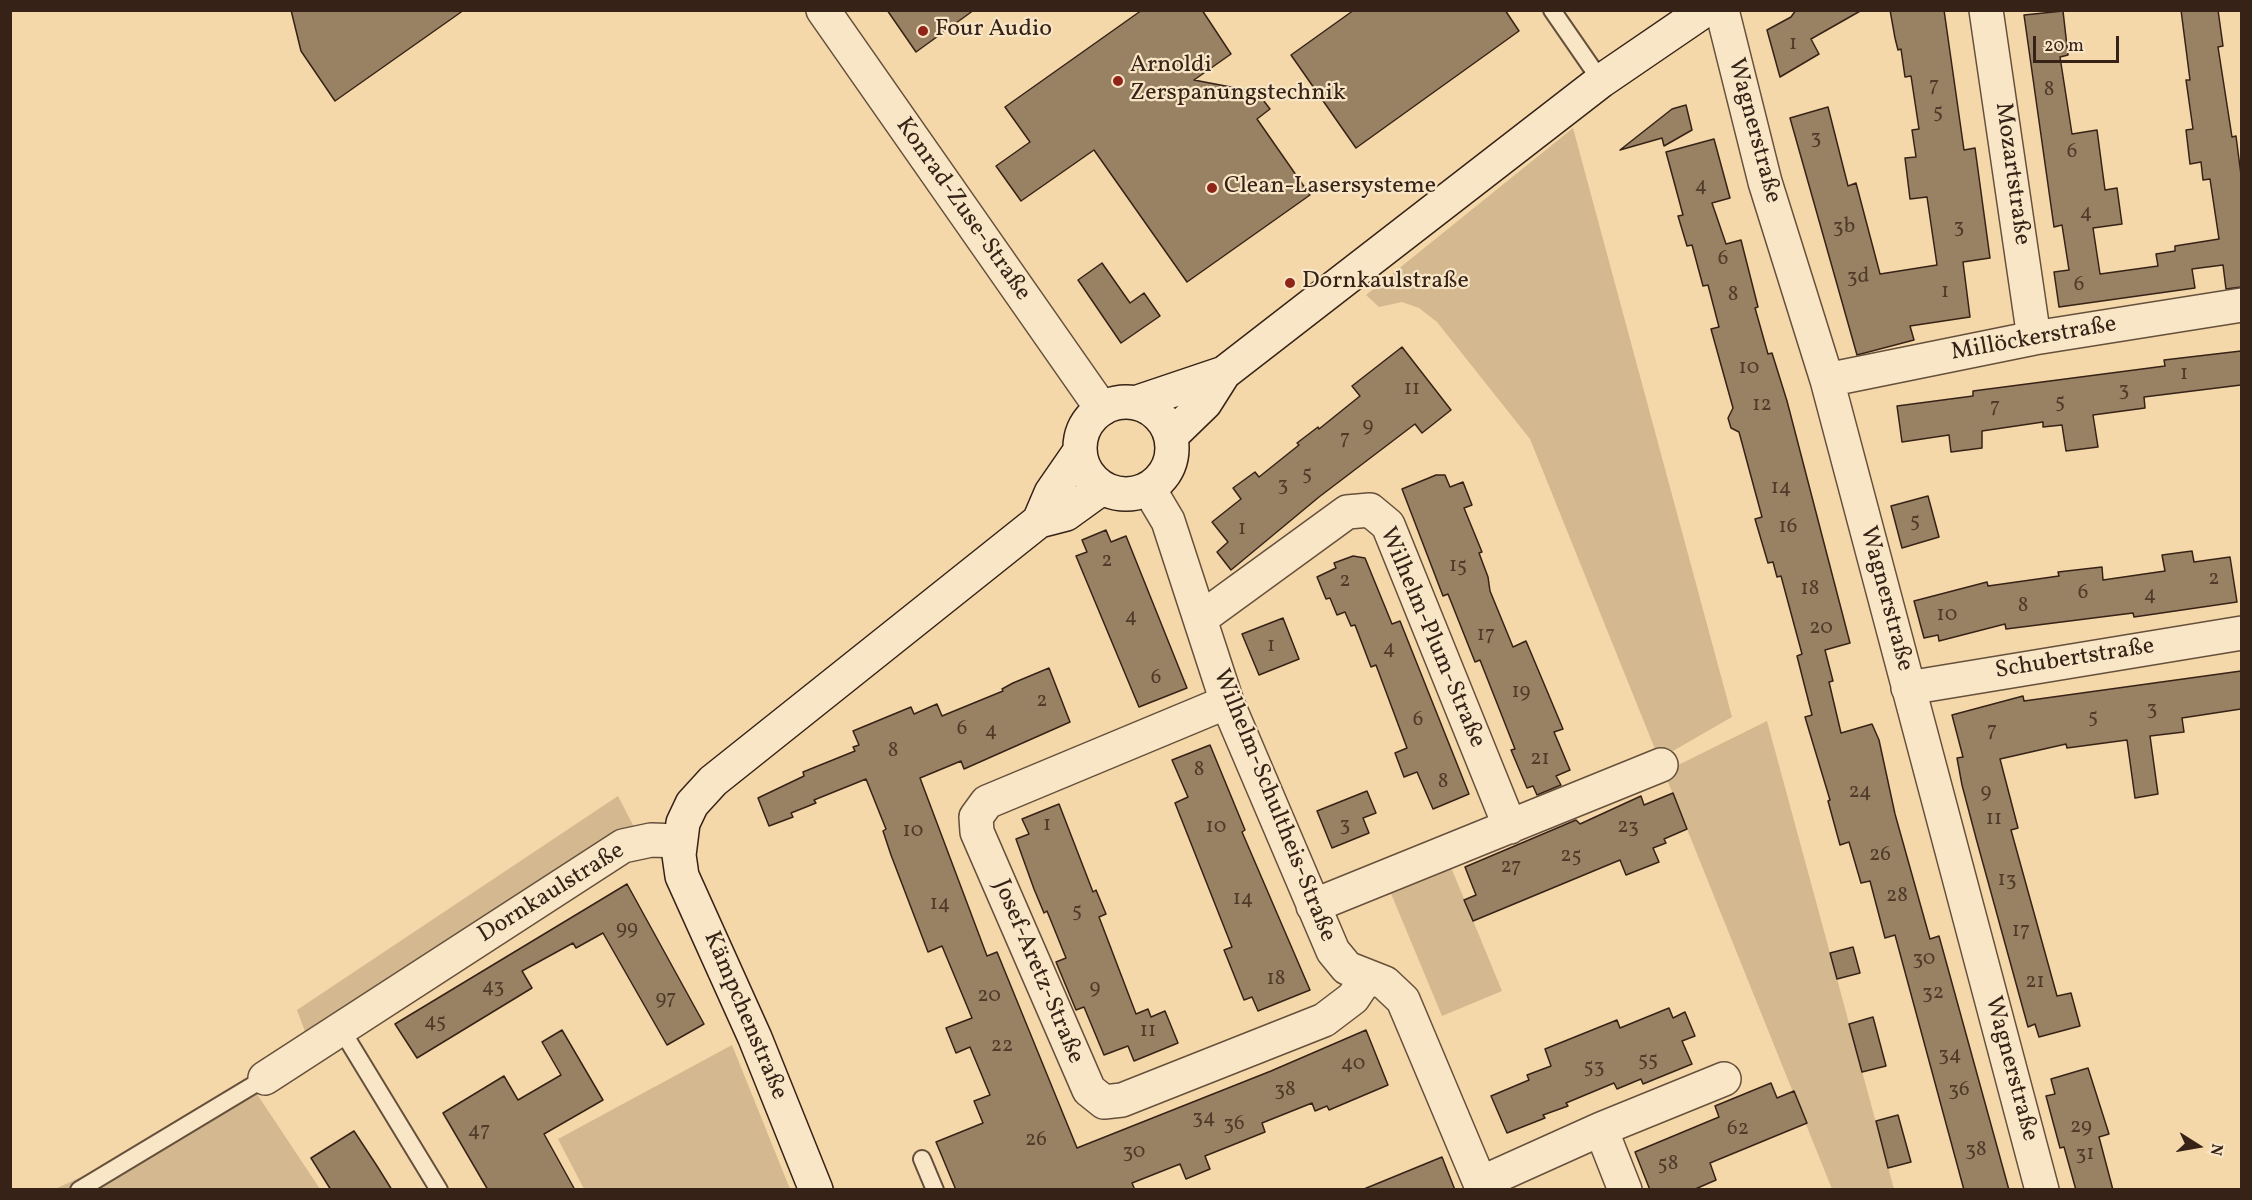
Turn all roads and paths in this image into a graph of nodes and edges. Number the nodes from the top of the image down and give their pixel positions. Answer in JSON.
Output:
{"nodes":[{"id":1,"x":822,"y":10,"type":"edge"},
{"id":2,"x":1552,"y":10,"type":"edge"},
{"id":3,"x":1705,"y":10,"type":"edge"},
{"id":4,"x":1722,"y":10,"type":"edge"},
{"id":5,"x":1986,"y":10,"type":"edge"},
{"id":6,"x":1601,"y":81,"type":"junction"},
{"id":7,"x":2241,"y":305,"type":"edge"},
{"id":8,"x":2034,"y":338,"type":"junction"},
{"id":9,"x":1224,"y":373,"type":"junction"},
{"id":10,"x":1827,"y":380,"type":"junction"},
{"id":11,"x":1135,"y":403,"type":"junction"},
{"id":12,"x":1102,"y":409,"type":"junction"},
{"id":13,"x":1171,"y":436,"type":"junction"},
{"id":14,"x":1080,"y":452,"type":"junction"},
{"id":15,"x":1102,"y":488,"type":"junction"},
{"id":16,"x":1149,"y":489,"type":"junction"},
{"id":17,"x":1039,"y":521,"type":"junction"},
{"id":18,"x":1200,"y":619,"type":"junction"},
{"id":19,"x":2241,"y":633,"type":"edge"},
{"id":20,"x":1908,"y":688,"type":"junction"},
{"id":21,"x":1227,"y":702,"type":"junction"},
{"id":22,"x":1661,"y":765,"type":"dead end"},
{"id":23,"x":1510,"y":827,"type":"junction"},
{"id":24,"x":680,"y":841,"type":"junction"},
{"id":25,"x":1313,"y":906,"type":"junction"},
{"id":26,"x":1367,"y":977,"type":"junction"},
{"id":27,"x":341,"y":1029,"type":"junction"},
{"id":28,"x":265,"y":1078,"type":"joint"},
{"id":29,"x":1724,"y":1079,"type":"dead end"},
{"id":30,"x":1601,"y":1129,"type":"junction"},
{"id":31,"x":921,"y":1159,"type":"dead end"},
{"id":32,"x":1482,"y":1186,"type":"edge"},
{"id":33,"x":79,"y":1190,"type":"edge"},
{"id":34,"x":439,"y":1190,"type":"edge"},
{"id":35,"x":816,"y":1190,"type":"edge"},
{"id":36,"x":934,"y":1190,"type":"edge"},
{"id":37,"x":1625,"y":1190,"type":"edge"},
{"id":38,"x":2042,"y":1190,"type":"edge"}],
"edges":[{"from":1,"to":12,"type":"street","name":"Konrad-Zuse-Straße"},
{"from":2,"to":6,"type":"lane"},
{"from":3,"to":6,"type":"street"},
{"from":4,"to":10,"type":"street","name":"Wagnerstraße"},
{"from":5,"to":8,"type":"street","name":"Mozartstraße"},
{"from":6,"to":9,"type":"street"},
{"from":7,"to":8,"type":"street","name":"Millöckerstraße"},
{"from":8,"to":10,"type":"street","name":"Millöckerstraße"},
{"from":9,"to":11,"type":"street"},
{"from":9,"to":13,"type":"street"},
{"from":10,"to":20,"type":"street","name":"Wagnerstraße"},
{"from":11,"to":12,"type":"street"},
{"from":11,"to":13,"type":"street"},
{"from":12,"to":14,"type":"street"},
{"from":13,"to":16,"type":"street"},
{"from":14,"to":15,"type":"street"},
{"from":14,"to":17,"type":"street"},
{"from":15,"to":16,"type":"street"},
{"from":15,"to":17,"type":"street"},
{"from":16,"to":18,"type":"street","name":"Wilhelm-Schultheis-Straße"},
{"from":17,"to":24,"type":"street"},
{"from":18,"to":21,"type":"street","name":"Wilhelm-Schultheis-Straße"},
{"from":18,"to":23,"type":"street","name":"Wilhelm-Plum-Straße"},
{"from":19,"to":20,"type":"street","name":"Schubertstraße"},
{"from":20,"to":38,"type":"street","name":"Wagnerstraße"},
{"from":21,"to":25,"type":"street","name":"Wilhelm-Schultheis-Straße"},
{"from":21,"to":26,"type":"street","name":"Josef-Aretz-Straße"},
{"from":22,"to":23,"type":"street"},
{"from":23,"to":25,"type":"street"},
{"from":24,"to":27,"type":"street","name":"Dornkaulstraße"},
{"from":24,"to":35,"type":"street","name":"Kämpchenstraße"},
{"from":25,"to":26,"type":"street","name":"Wilhelm-Schultheis-Straße"},
{"from":26,"to":32,"type":"street","name":"Wilhelm-Schultheis-Straße"},
{"from":27,"to":28,"type":"street","name":"Dornkaulstraße"},
{"from":27,"to":34,"type":"lane"},
{"from":28,"to":33,"type":"lane","name":"Dornkaulstraße"},
{"from":29,"to":30,"type":"street"},
{"from":30,"to":32,"type":"street"},
{"from":30,"to":37,"type":"street"},
{"from":31,"to":36,"type":"lane"}]}
